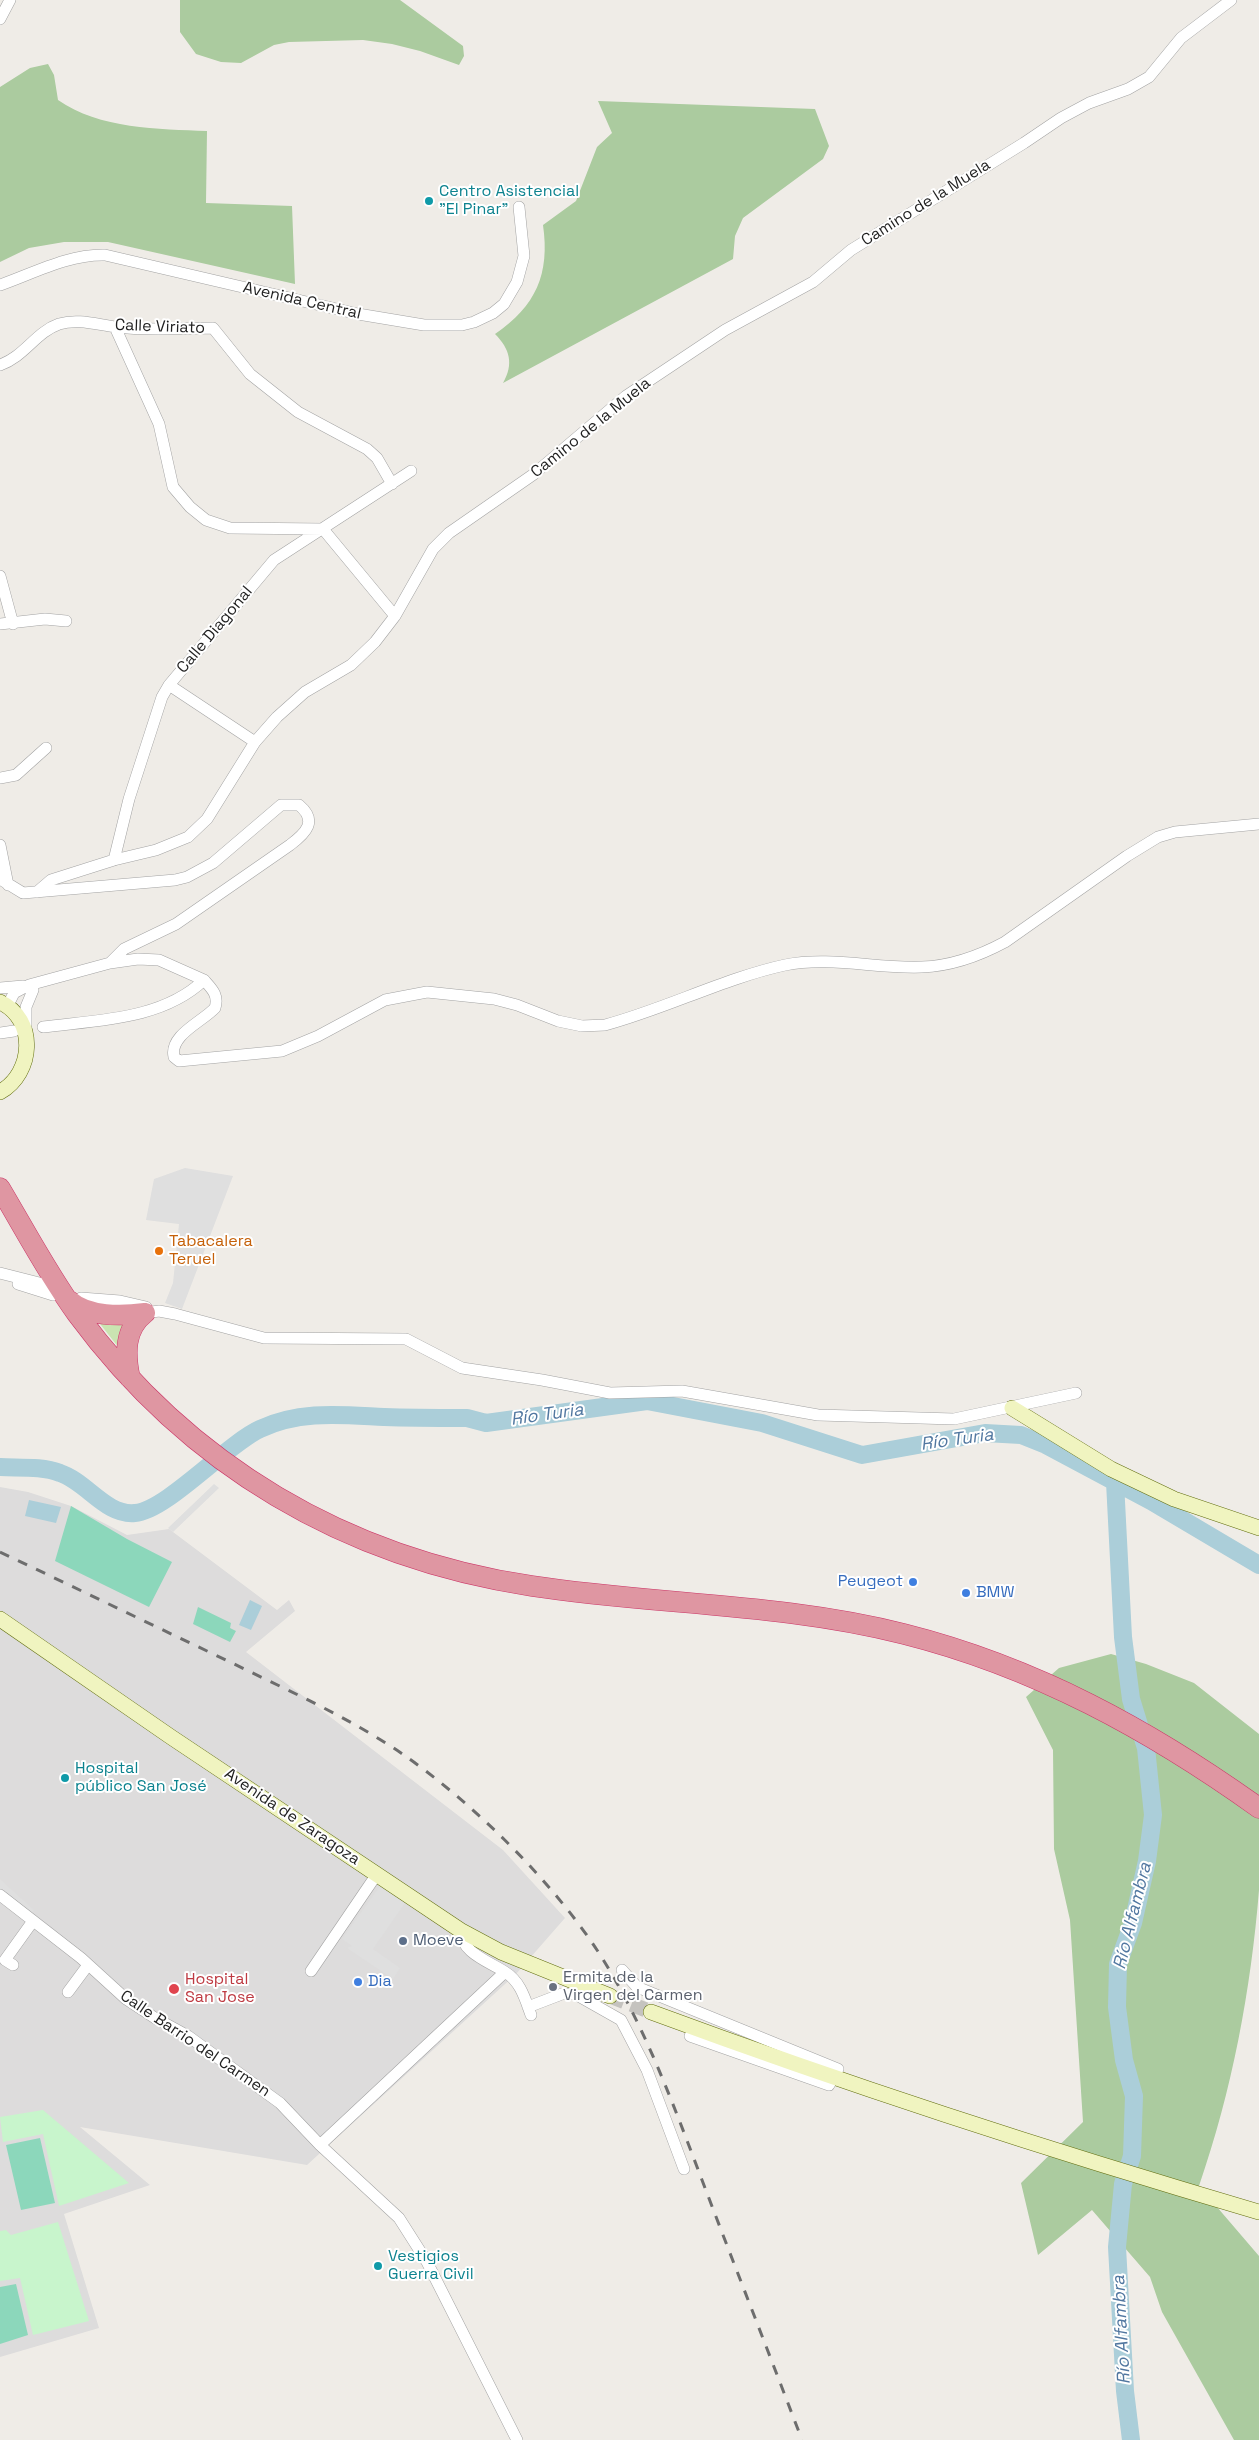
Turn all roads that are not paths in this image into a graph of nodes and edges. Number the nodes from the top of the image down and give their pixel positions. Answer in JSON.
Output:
{"nodes":[{"id":1,"x":10,"y":0,"type":"edge"},
{"id":2,"x":1231,"y":0,"type":"edge"},
{"id":3,"x":0,"y":19,"type":"edge"},
{"id":4,"x":519,"y":207,"type":"dead end"},
{"id":5,"x":0,"y":285,"type":"edge"},
{"id":6,"x":115,"y":327,"type":"junction"},
{"id":7,"x":0,"y":365,"type":"edge"},
{"id":8,"x":411,"y":471,"type":"dead end"},
{"id":9,"x":392,"y":484,"type":"junction"},
{"id":10,"x":324,"y":529,"type":"junction"},
{"id":11,"x":0,"y":576,"type":"edge"},
{"id":12,"x":395,"y":616,"type":"junction"},
{"id":13,"x":66,"y":621,"type":"dead end"},
{"id":14,"x":0,"y":624,"type":"edge"},
{"id":15,"x":13,"y":624,"type":"junction"},
{"id":16,"x":169,"y":685,"type":"junction"},
{"id":17,"x":255,"y":742,"type":"junction"},
{"id":18,"x":46,"y":748,"type":"dead end"},
{"id":19,"x":0,"y":778,"type":"edge"},
{"id":20,"x":1259,"y":824,"type":"edge"},
{"id":21,"x":0,"y":845,"type":"edge"},
{"id":22,"x":114,"y":860,"type":"junction"},
{"id":23,"x":4,"y":882,"type":"edge"},
{"id":24,"x":38,"y":892,"type":"junction"},
{"id":25,"x":110,"y":963,"type":"junction"},
{"id":26,"x":204,"y":980,"type":"junction"},
{"id":27,"x":34,"y":986,"type":"junction"},
{"id":28,"x":0,"y":988,"type":"edge"},
{"id":29,"x":4,"y":1004,"type":"edge"},
{"id":30,"x":43,"y":1027,"type":"dead end"},
{"id":31,"x":0,"y":1032,"type":"edge"},
{"id":32,"x":20,"y":1033,"type":"junction"},
{"id":33,"x":0,"y":1092,"type":"edge"},
{"id":34,"x":0,"y":1188,"type":"edge"},
{"id":35,"x":0,"y":1204,"type":"edge"},
{"id":36,"x":40,"y":1257,"type":"junction"},
{"id":37,"x":0,"y":1273,"type":"edge"},
{"id":38,"x":0,"y":1277,"type":"edge"},
{"id":39,"x":65,"y":1295,"type":"junction"},
{"id":40,"x":152,"y":1312,"type":"junction"},
{"id":41,"x":130,"y":1378,"type":"junction"},
{"id":42,"x":1076,"y":1393,"type":"dead end"},
{"id":43,"x":1012,"y":1408,"type":"junction"},
{"id":44,"x":1259,"y":1528,"type":"edge"},
{"id":45,"x":0,"y":1619,"type":"edge"},
{"id":46,"x":1259,"y":1808,"type":"edge"},
{"id":47,"x":377,"y":1874,"type":"junction"},
{"id":48,"x":0,"y":1895,"type":"edge"},
{"id":49,"x":33,"y":1921,"type":"junction"},
{"id":50,"x":460,"y":1930,"type":"junction"},
{"id":51,"x":13,"y":1965,"type":"dead end"},
{"id":52,"x":88,"y":1965,"type":"junction"},
{"id":53,"x":622,"y":1970,"type":"dead end"},
{"id":54,"x":311,"y":1971,"type":"dead end"},
{"id":55,"x":505,"y":1972,"type":"junction"},
{"id":56,"x":68,"y":1992,"type":"dead end"},
{"id":57,"x":610,"y":1996,"type":"tunnel mouth"},
{"id":58,"x":651,"y":2012,"type":"tunnel mouth"},
{"id":59,"x":690,"y":2036,"type":"dead end"},
{"id":60,"x":835,"y":2078,"type":"junction"},
{"id":61,"x":320,"y":2145,"type":"junction"},
{"id":62,"x":684,"y":2169,"type":"dead end"},
{"id":63,"x":1259,"y":2212,"type":"edge"},
{"id":64,"x":517,"y":2440,"type":"edge"}],
"edges":[{"from":1,"to":3,"type":"street"},
{"from":2,"to":12,"type":"street","name":"Camino de la Muela"},
{"from":4,"to":5,"type":"street","name":"Avenida Central"},
{"from":6,"to":7,"type":"street","name":"Calle Viriato"},
{"from":6,"to":9,"type":"street","name":"Calle Viriato"},
{"from":6,"to":10,"type":"street"},
{"from":8,"to":9,"type":"street","name":"Calle Diagonal"},
{"from":9,"to":10,"type":"street","name":"Calle Diagonal"},
{"from":10,"to":12,"type":"street"},
{"from":10,"to":16,"type":"street","name":"Calle Diagonal"},
{"from":11,"to":15,"type":"street"},
{"from":12,"to":17,"type":"street","name":"Camino de la Muela"},
{"from":13,"to":15,"type":"street"},
{"from":14,"to":15,"type":"street"},
{"from":16,"to":17,"type":"street"},
{"from":16,"to":22,"type":"street","name":"Calle Diagonal"},
{"from":17,"to":22,"type":"street","name":"Camino de la Muela"},
{"from":18,"to":19,"type":"street"},
{"from":20,"to":26,"type":"street"},
{"from":21,"to":23,"type":"street"},
{"from":22,"to":24,"type":"street","name":"Camino de la Muela"},
{"from":23,"to":24,"type":"street"},
{"from":24,"to":25,"type":"street"},
{"from":25,"to":26,"type":"street"},
{"from":25,"to":27,"type":"street"},
{"from":26,"to":30,"type":"street"},
{"from":27,"to":28,"type":"street"},
{"from":27,"to":29,"type":"street"},
{"from":27,"to":32,"type":"street"},
{"from":29,"to":32,"type":"main road"},
{"from":31,"to":32,"type":"street"},
{"from":32,"to":33,"type":"main road"},
{"from":34,"to":36,"type":"highway"},
{"from":35,"to":36,"type":"highway"},
{"from":36,"to":39,"type":"highway"},
{"from":37,"to":39,"type":"street"},
{"from":38,"to":39,"type":"street"},
{"from":39,"to":40,"type":"highway"},
{"from":39,"to":41,"type":"highway"},
{"from":40,"to":41,"type":"highway"},
{"from":40,"to":43,"type":"street"},
{"from":41,"to":46,"type":"highway"},
{"from":42,"to":43,"type":"street"},
{"from":43,"to":44,"type":"main road"},
{"from":45,"to":47,"type":"main road","name":"Avenida de Zaragoza"},
{"from":47,"to":50,"type":"main road","name":"Avenida de Zaragoza"},
{"from":47,"to":54,"type":"street"},
{"from":48,"to":49,"type":"street","name":"Calle Barrio del Carmen"},
{"from":49,"to":51,"type":"street"},
{"from":49,"to":52,"type":"street","name":"Calle Barrio del Carmen"},
{"from":50,"to":55,"type":"street","name":"Avenida de Zaragoza"},
{"from":50,"to":57,"type":"main road","name":"Avenida de Zaragoza"},
{"from":52,"to":56,"type":"street"},
{"from":52,"to":61,"type":"street","name":"Calle Barrio del Carmen"},
{"from":53,"to":60,"type":"street"},
{"from":55,"to":61,"type":"street"},
{"from":55,"to":62,"type":"street","name":"Avenida de Zaragoza"},
{"from":58,"to":60,"type":"main road"},
{"from":59,"to":60,"type":"street"},
{"from":60,"to":63,"type":"main road"},
{"from":61,"to":64,"type":"street","name":"Calle Barrio del Carmen"}]}
